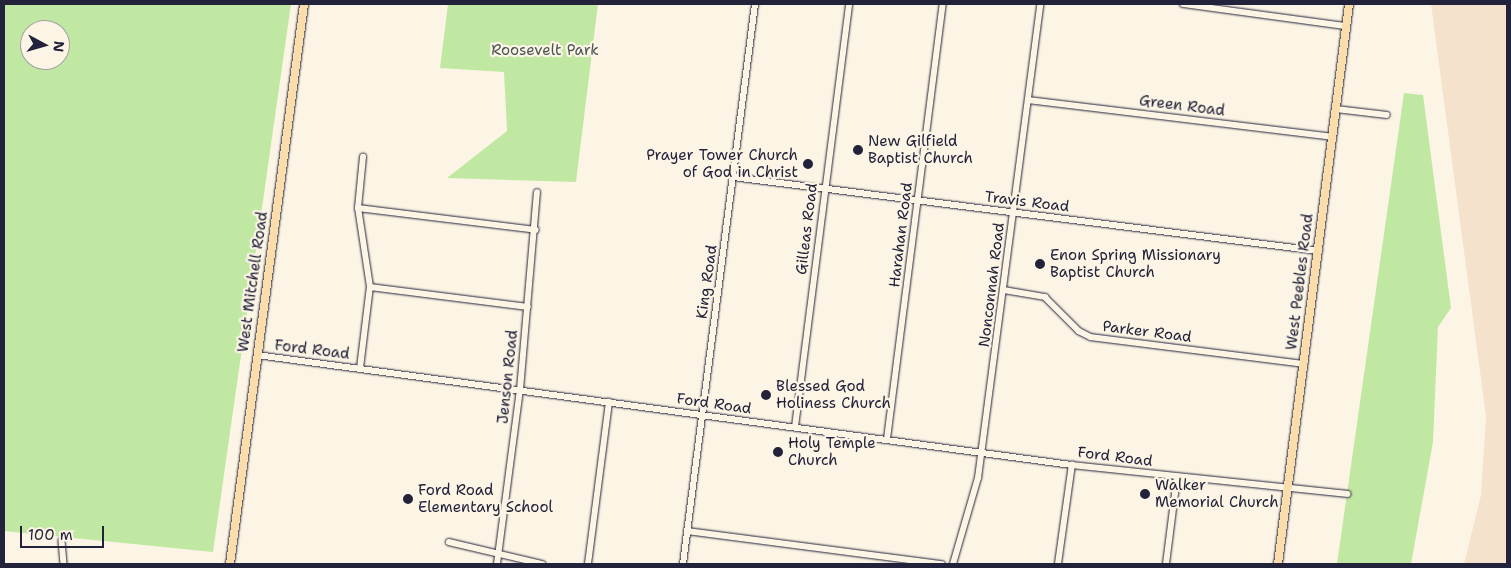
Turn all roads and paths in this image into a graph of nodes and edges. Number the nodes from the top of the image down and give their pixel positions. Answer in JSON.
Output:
{"nodes":[{"id":1,"x":304,"y":4,"type":"edge"},
{"id":2,"x":755,"y":4,"type":"edge"},
{"id":3,"x":849,"y":4,"type":"edge"},
{"id":4,"x":943,"y":4,"type":"edge"},
{"id":5,"x":1040,"y":4,"type":"edge"},
{"id":6,"x":1183,"y":4,"type":"edge"},
{"id":7,"x":1349,"y":4,"type":"edge"},
{"id":8,"x":1346,"y":26,"type":"junction"},
{"id":9,"x":1028,"y":100,"type":"junction"},
{"id":10,"x":1336,"y":109,"type":"junction"},
{"id":11,"x":1387,"y":115,"type":"dead end"},
{"id":12,"x":1332,"y":137,"type":"junction"},
{"id":13,"x":363,"y":157,"type":"dead end"},
{"id":14,"x":733,"y":177,"type":"junction"},
{"id":15,"x":825,"y":189,"type":"junction"},
{"id":16,"x":537,"y":193,"type":"dead end"},
{"id":17,"x":918,"y":200,"type":"junction"},
{"id":18,"x":358,"y":208,"type":"junction"},
{"id":19,"x":1014,"y":213,"type":"junction"},
{"id":20,"x":536,"y":230,"type":"junction"},
{"id":21,"x":1318,"y":251,"type":"junction"},
{"id":22,"x":370,"y":287,"type":"junction"},
{"id":23,"x":1004,"y":290,"type":"junction"},
{"id":24,"x":528,"y":307,"type":"junction"},
{"id":25,"x":257,"y":355,"type":"junction"},
{"id":26,"x":1304,"y":364,"type":"junction"},
{"id":27,"x":360,"y":368,"type":"junction"},
{"id":28,"x":520,"y":390,"type":"junction"},
{"id":29,"x":609,"y":402,"type":"junction"},
{"id":30,"x":702,"y":414,"type":"junction"},
{"id":31,"x":794,"y":427,"type":"junction"},
{"id":32,"x":887,"y":439,"type":"junction"},
{"id":33,"x":982,"y":451,"type":"junction"},
{"id":34,"x":1072,"y":465,"type":"junction"},
{"id":35,"x":1177,"y":478,"type":"junction"},
{"id":36,"x":1288,"y":488,"type":"junction"},
{"id":37,"x":1347,"y":494,"type":"dead end"},
{"id":38,"x":687,"y":531,"type":"junction"},
{"id":39,"x":62,"y":541,"type":"dead end"},
{"id":40,"x":449,"y":542,"type":"dead end"},
{"id":41,"x":499,"y":556,"type":"junction"},
{"id":42,"x":64,"y":564,"type":"edge"},
{"id":43,"x":230,"y":564,"type":"edge"},
{"id":44,"x":497,"y":564,"type":"edge"},
{"id":45,"x":542,"y":564,"type":"edge"},
{"id":46,"x":588,"y":564,"type":"edge"},
{"id":47,"x":683,"y":564,"type":"edge"},
{"id":48,"x":942,"y":564,"type":"edge"},
{"id":49,"x":953,"y":564,"type":"edge"},
{"id":50,"x":1058,"y":564,"type":"edge"},
{"id":51,"x":1166,"y":564,"type":"edge"},
{"id":52,"x":1278,"y":564,"type":"edge"}],
"edges":[{"from":1,"to":25,"type":"main road","name":"West Mitchell Road"},
{"from":2,"to":14,"type":"street","name":"King Road"},
{"from":3,"to":15,"type":"street","name":"Gilleas Road"},
{"from":4,"to":17,"type":"street","name":"Harahan Road"},
{"from":5,"to":9,"type":"street","name":"Nonconnah Road"},
{"from":6,"to":8,"type":"street"},
{"from":7,"to":8,"type":"main road","name":"West Peebles Road"},
{"from":8,"to":10,"type":"main road","name":"West Peebles Road"},
{"from":9,"to":12,"type":"street","name":"Green Road"},
{"from":9,"to":19,"type":"street","name":"Nonconnah Road"},
{"from":10,"to":11,"type":"street"},
{"from":10,"to":12,"type":"main road","name":"West Peebles Road"},
{"from":12,"to":21,"type":"main road","name":"West Peebles Road"},
{"from":13,"to":18,"type":"street"},
{"from":14,"to":15,"type":"street","name":"Travis Road"},
{"from":14,"to":30,"type":"street","name":"King Road"},
{"from":15,"to":17,"type":"street","name":"Travis Road"},
{"from":15,"to":31,"type":"street","name":"Gilleas Road"},
{"from":16,"to":20,"type":"street","name":"Jenson Road"},
{"from":17,"to":19,"type":"street","name":"Travis Road"},
{"from":17,"to":32,"type":"street","name":"Harahan Road"},
{"from":18,"to":20,"type":"street"},
{"from":18,"to":22,"type":"street"},
{"from":19,"to":21,"type":"street","name":"Travis Road"},
{"from":19,"to":23,"type":"street","name":"Nonconnah Road"},
{"from":20,"to":24,"type":"street","name":"Jenson Road"},
{"from":21,"to":26,"type":"main road","name":"West Peebles Road"},
{"from":22,"to":24,"type":"street"},
{"from":22,"to":27,"type":"street"},
{"from":23,"to":26,"type":"street","name":"Parker Road"},
{"from":23,"to":33,"type":"street","name":"Nonconnah Road"},
{"from":24,"to":28,"type":"street","name":"Jenson Road"},
{"from":25,"to":27,"type":"street","name":"Ford Road"},
{"from":25,"to":43,"type":"main road","name":"West Mitchell Road"},
{"from":26,"to":36,"type":"main road","name":"West Peebles Road"},
{"from":27,"to":28,"type":"street","name":"Ford Road"},
{"from":28,"to":29,"type":"street","name":"Ford Road"},
{"from":28,"to":41,"type":"street","name":"Jenson Road"},
{"from":29,"to":30,"type":"street","name":"Ford Road"},
{"from":29,"to":46,"type":"street"},
{"from":30,"to":31,"type":"street","name":"Ford Road"},
{"from":30,"to":38,"type":"street","name":"King Road"},
{"from":31,"to":32,"type":"street","name":"Ford Road"},
{"from":32,"to":33,"type":"street","name":"Ford Road"},
{"from":33,"to":34,"type":"street","name":"Ford Road"},
{"from":33,"to":49,"type":"street","name":"Nonconnah Road"},
{"from":34,"to":35,"type":"street","name":"Ford Road"},
{"from":34,"to":50,"type":"street"},
{"from":35,"to":36,"type":"street","name":"Ford Road"},
{"from":35,"to":51,"type":"street"},
{"from":36,"to":37,"type":"street","name":"Ford Road"},
{"from":36,"to":52,"type":"main road","name":"West Peebles Road"},
{"from":38,"to":47,"type":"street","name":"King Road"},
{"from":38,"to":48,"type":"street"},
{"from":39,"to":42,"type":"street"},
{"from":40,"to":41,"type":"street"},
{"from":41,"to":44,"type":"street","name":"Jenson Road"},
{"from":41,"to":45,"type":"street"}]}
